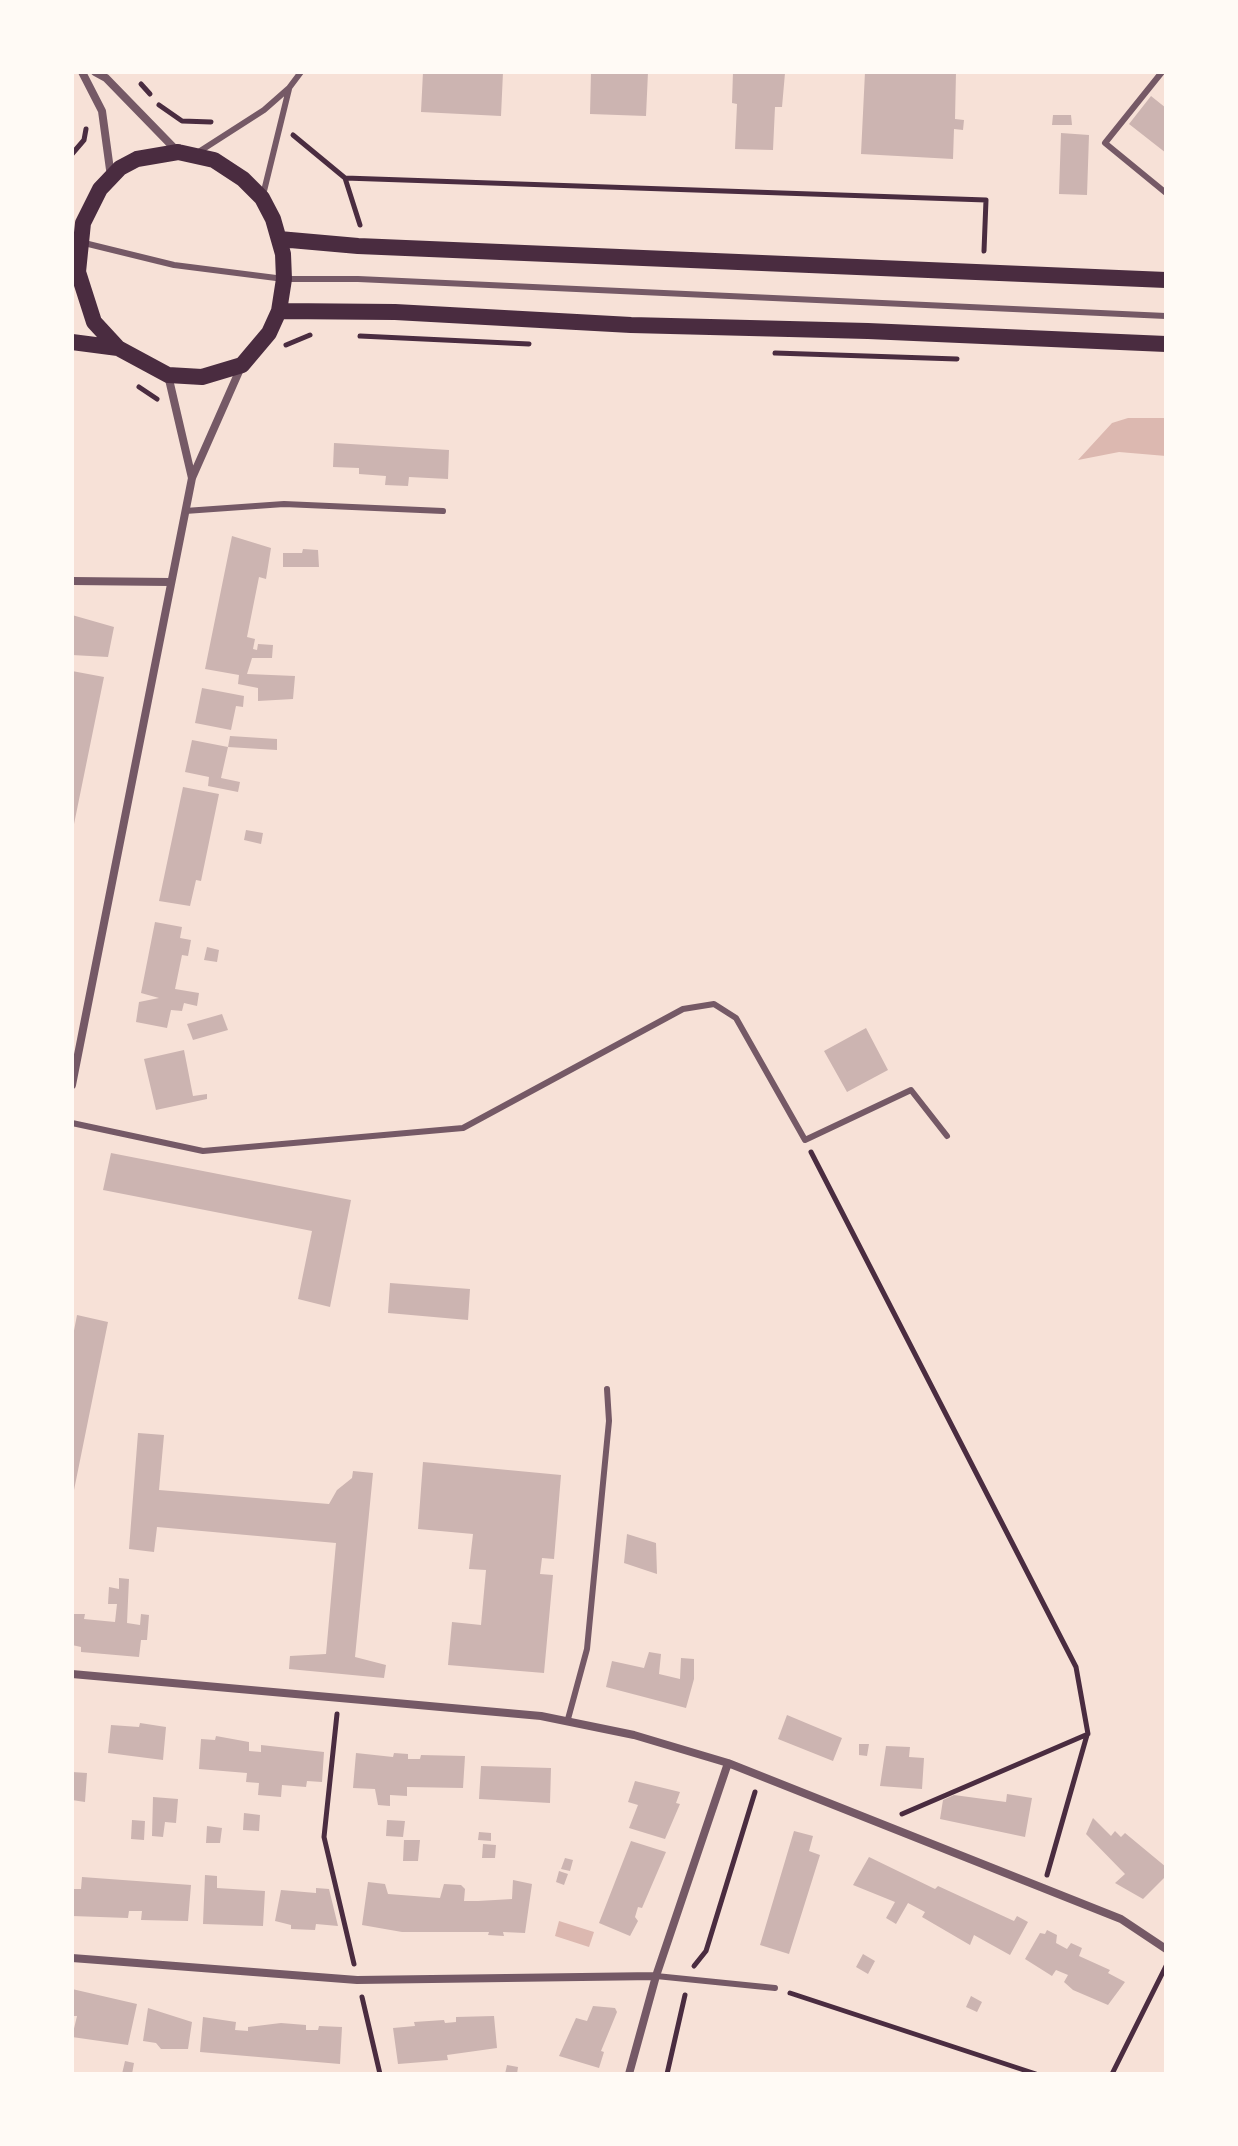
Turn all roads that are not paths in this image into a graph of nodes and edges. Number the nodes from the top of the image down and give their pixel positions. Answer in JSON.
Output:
{"nodes":[{"id":1,"x":82,"y":72,"type":"edge"},
{"id":2,"x":95,"y":72,"type":"edge"},
{"id":3,"x":301,"y":72,"type":"edge"},
{"id":4,"x":1162,"y":72,"type":"edge"},
{"id":5,"x":289,"y":88,"type":"junction"},
{"id":6,"x":178,"y":152,"type":"junction"},
{"id":7,"x":196,"y":154,"type":"junction"},
{"id":8,"x":111,"y":177,"type":"junction"},
{"id":9,"x":1166,"y":193,"type":"edge"},
{"id":10,"x":262,"y":198,"type":"junction"},
{"id":11,"x":279,"y":239,"type":"junction"},
{"id":12,"x":76,"y":241,"type":"edge"},
{"id":13,"x":284,"y":279,"type":"junction"},
{"id":14,"x":1166,"y":280,"type":"edge"},
{"id":15,"x":77,"y":290,"type":"edge"},
{"id":16,"x":279,"y":311,"type":"junction"},
{"id":17,"x":1166,"y":316,"type":"edge"},
{"id":18,"x":72,"y":342,"type":"edge"},
{"id":19,"x":1166,"y":344,"type":"edge"},
{"id":20,"x":118,"y":348,"type":"junction"},
{"id":21,"x":242,"y":365,"type":"junction"},
{"id":22,"x":168,"y":375,"type":"junction"},
{"id":23,"x":192,"y":478,"type":"junction"},
{"id":24,"x":185,"y":511,"type":"junction"},
{"id":25,"x":443,"y":511,"type":"dead end"},
{"id":26,"x":72,"y":581,"type":"edge"},
{"id":27,"x":170,"y":582,"type":"junction"},
{"id":28,"x":72,"y":1085,"type":"edge"},
{"id":29,"x":72,"y":1123,"type":"edge"},
{"id":30,"x":947,"y":1136,"type":"dead end"},
{"id":31,"x":607,"y":1389,"type":"dead end"},
{"id":32,"x":72,"y":1674,"type":"edge"},
{"id":33,"x":568,"y":1719,"type":"junction"},
{"id":34,"x":728,"y":1763,"type":"junction"},
{"id":35,"x":1166,"y":1949,"type":"edge"},
{"id":36,"x":72,"y":1958,"type":"edge"},
{"id":37,"x":656,"y":1976,"type":"junction"},
{"id":38,"x":775,"y":1988,"type":"road end"},
{"id":39,"x":629,"y":2074,"type":"edge"}],
"edges":[{"from":1,"to":8,"type":"street"},
{"from":2,"to":6,"type":"street"},
{"from":3,"to":5,"type":"lane"},
{"from":4,"to":9,"type":"lane"},
{"from":5,"to":7,"type":"lane"},
{"from":5,"to":10,"type":"lane"},
{"from":6,"to":7,"type":"main road"},
{"from":6,"to":8,"type":"main road"},
{"from":7,"to":10,"type":"main road"},
{"from":8,"to":12,"type":"main road"},
{"from":10,"to":11,"type":"main road"},
{"from":11,"to":13,"type":"main road"},
{"from":11,"to":14,"type":"main road"},
{"from":12,"to":13,"type":"lane"},
{"from":12,"to":15,"type":"main road"},
{"from":13,"to":16,"type":"main road"},
{"from":13,"to":17,"type":"lane"},
{"from":15,"to":20,"type":"main road"},
{"from":16,"to":19,"type":"main road"},
{"from":16,"to":21,"type":"main road"},
{"from":18,"to":20,"type":"main road"},
{"from":20,"to":22,"type":"main road"},
{"from":21,"to":22,"type":"main road"},
{"from":21,"to":23,"type":"street"},
{"from":22,"to":23,"type":"street"},
{"from":23,"to":24,"type":"street"},
{"from":24,"to":25,"type":"lane"},
{"from":24,"to":27,"type":"street"},
{"from":26,"to":27,"type":"street"},
{"from":27,"to":28,"type":"street"},
{"from":29,"to":30,"type":"lane"},
{"from":31,"to":33,"type":"lane"},
{"from":32,"to":33,"type":"street"},
{"from":33,"to":34,"type":"street"},
{"from":34,"to":35,"type":"street"},
{"from":34,"to":37,"type":"street"},
{"from":36,"to":37,"type":"street"},
{"from":37,"to":38,"type":"lane"},
{"from":37,"to":39,"type":"street"}]}
